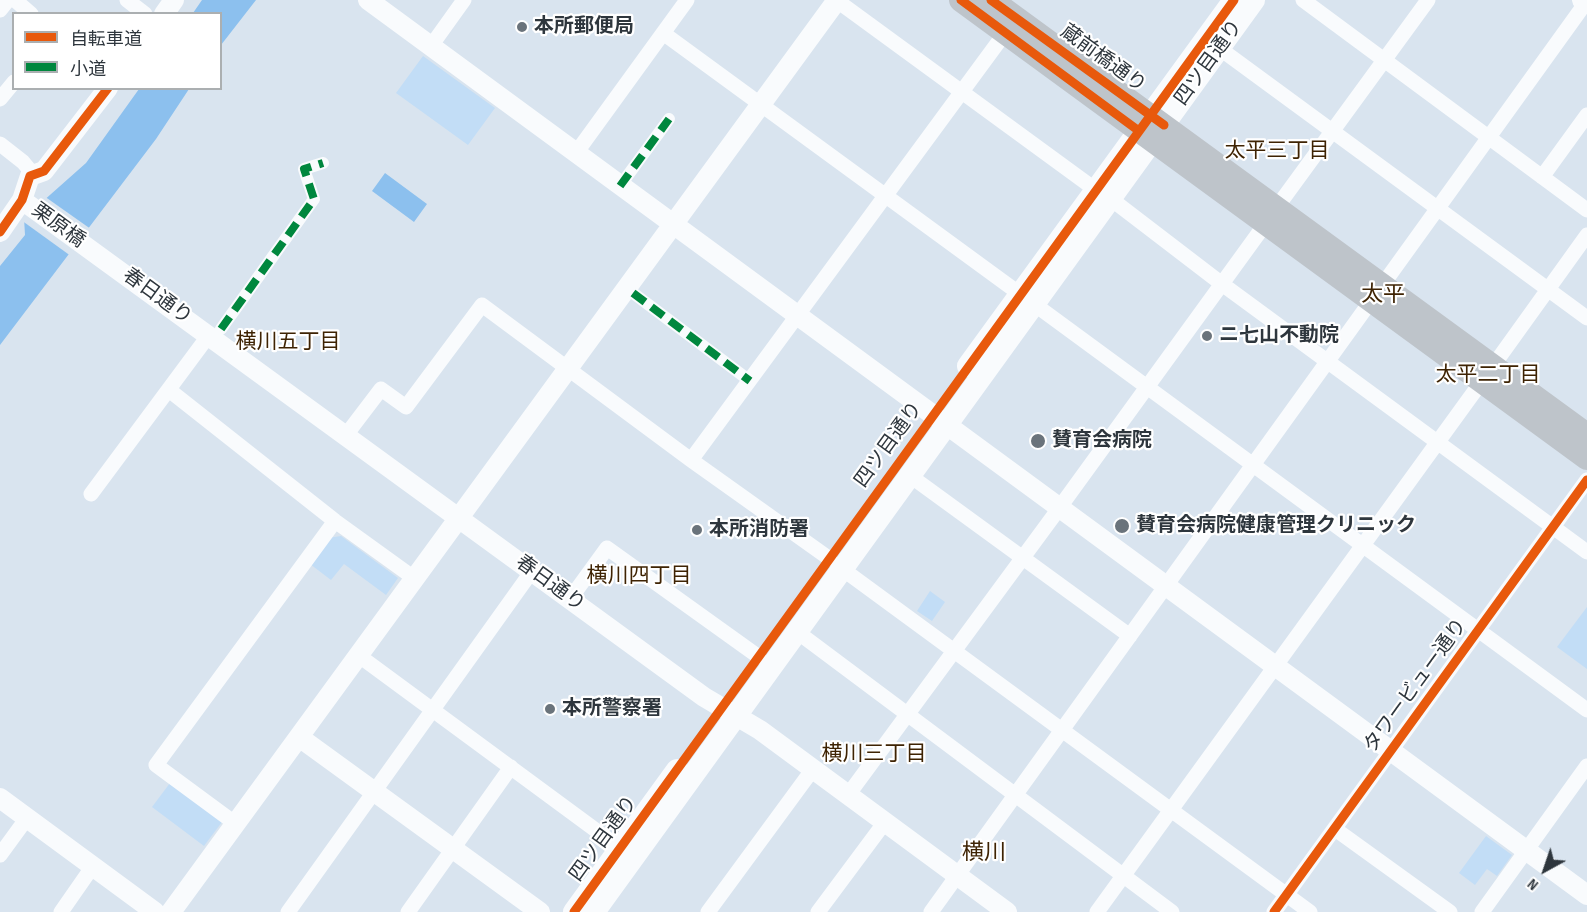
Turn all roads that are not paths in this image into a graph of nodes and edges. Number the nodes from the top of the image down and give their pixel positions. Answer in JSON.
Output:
{"nodes":[{"id":1,"x":8,"y":0,"type":"edge"},
{"id":2,"x":15,"y":0,"type":"edge"},
{"id":3,"x":127,"y":0,"type":"edge"},
{"id":4,"x":368,"y":0,"type":"edge"},
{"id":5,"x":464,"y":0,"type":"edge"},
{"id":6,"x":687,"y":0,"type":"edge"},
{"id":7,"x":836,"y":0,"type":"edge"},
{"id":8,"x":961,"y":0,"type":"edge"},
{"id":9,"x":991,"y":0,"type":"edge"},
{"id":10,"x":1234,"y":0,"type":"edge"},
{"id":11,"x":1254,"y":0,"type":"edge"},
{"id":12,"x":1303,"y":0,"type":"edge"},
{"id":13,"x":1428,"y":0,"type":"edge"},
{"id":14,"x":1585,"y":2,"type":"edge"},
{"id":15,"x":0,"y":10,"type":"edge"},
{"id":16,"x":29,"y":12,"type":"edge"},
{"id":17,"x":142,"y":12,"type":"edge"},
{"id":18,"x":663,"y":33,"type":"junction"},
{"id":19,"x":1005,"y":33,"type":"junction"},
{"id":20,"x":431,"y":46,"type":"junction"},
{"id":21,"x":1219,"y":48,"type":"junction"},
{"id":22,"x":1385,"y":61,"type":"junction"},
{"id":23,"x":12,"y":84,"type":"edge"},
{"id":24,"x":106,"y":90,"type":"edge"},
{"id":25,"x":962,"y":92,"type":"junction"},
{"id":26,"x":0,"y":99,"type":"edge"},
{"id":27,"x":760,"y":104,"type":"junction"},
{"id":28,"x":1587,"y":116,"type":"edge"},
{"id":29,"x":669,"y":119,"type":"dead end"},
{"id":30,"x":1151,"y":128,"type":"junction"},
{"id":31,"x":1333,"y":132,"type":"junction"},
{"id":32,"x":1489,"y":137,"type":"junction"},
{"id":33,"x":0,"y":144,"type":"edge"},
{"id":34,"x":576,"y":153,"type":"junction"},
{"id":35,"x":323,"y":163,"type":"dead end"},
{"id":36,"x":30,"y":176,"type":"junction"},
{"id":37,"x":1542,"y":177,"type":"junction"},
{"id":38,"x":620,"y":186,"type":"junction"},
{"id":39,"x":1103,"y":194,"type":"junction"},
{"id":40,"x":886,"y":195,"type":"junction"},
{"id":41,"x":22,"y":200,"type":"junction"},
{"id":42,"x":1438,"y":208,"type":"junction"},
{"id":43,"x":1587,"y":210,"type":"edge"},
{"id":44,"x":1271,"y":215,"type":"junction"},
{"id":45,"x":673,"y":224,"type":"junction"},
{"id":46,"x":0,"y":232,"type":"edge"},
{"id":47,"x":1587,"y":236,"type":"edge"},
{"id":48,"x":94,"y":252,"type":"joint"},
{"id":49,"x":1222,"y":284,"type":"junction"},
{"id":50,"x":1548,"y":290,"type":"junction"},
{"id":51,"x":633,"y":293,"type":"dead end"},
{"id":52,"x":1377,"y":293,"type":"junction"},
{"id":53,"x":1027,"y":299,"type":"junction"},
{"id":54,"x":799,"y":316,"type":"junction"},
{"id":55,"x":1587,"y":318,"type":"edge"},
{"id":56,"x":215,"y":332,"type":"junction"},
{"id":57,"x":1328,"y":362,"type":"junction"},
{"id":58,"x":568,"y":369,"type":"junction"},
{"id":59,"x":1488,"y":374,"type":"junction"},
{"id":60,"x":750,"y":381,"type":"junction"},
{"id":61,"x":1146,"y":388,"type":"junction"},
{"id":62,"x":169,"y":390,"type":"junction"},
{"id":63,"x":940,"y":419,"type":"junction"},
{"id":64,"x":346,"y":435,"type":"junction"},
{"id":65,"x":1587,"y":435,"type":"edge"},
{"id":66,"x":1439,"y":442,"type":"junction"},
{"id":67,"x":1587,"y":458,"type":"edge"},
{"id":68,"x":691,"y":460,"type":"junction"},
{"id":69,"x":1253,"y":466,"type":"junction"},
{"id":70,"x":909,"y":475,"type":"junction"},
{"id":71,"x":1587,"y":480,"type":"edge"},
{"id":72,"x":90,"y":494,"type":"dead end"},
{"id":73,"x":1060,"y":507,"type":"junction"},
{"id":74,"x":459,"y":517,"type":"junction"},
{"id":75,"x":335,"y":521,"type":"junction"},
{"id":76,"x":1553,"y":527,"type":"junction"},
{"id":77,"x":1362,"y":546,"type":"junction"},
{"id":78,"x":1587,"y":552,"type":"edge"},
{"id":79,"x":1023,"y":558,"type":"junction"},
{"id":80,"x":836,"y":563,"type":"junction"},
{"id":81,"x":532,"y":571,"type":"junction"},
{"id":82,"x":414,"y":578,"type":"junction"},
{"id":83,"x":1166,"y":586,"type":"junction"},
{"id":84,"x":570,"y":599,"type":"junction"},
{"id":85,"x":796,"y":631,"type":"junction"},
{"id":86,"x":1478,"y":631,"type":"junction"},
{"id":87,"x":1130,"y":636,"type":"junction"},
{"id":88,"x":954,"y":651,"type":"junction"},
{"id":89,"x":358,"y":655,"type":"junction"},
{"id":90,"x":759,"y":657,"type":"junction"},
{"id":91,"x":1275,"y":666,"type":"junction"},
{"id":92,"x":432,"y":710,"type":"junction"},
{"id":93,"x":1587,"y":710,"type":"edge"},
{"id":94,"x":728,"y":711,"type":"junction"},
{"id":95,"x":908,"y":714,"type":"junction"},
{"id":96,"x":1062,"y":731,"type":"junction"},
{"id":97,"x":299,"y":737,"type":"junction"},
{"id":98,"x":1391,"y":751,"type":"junction"},
{"id":99,"x":1587,"y":766,"type":"edge"},
{"id":100,"x":511,"y":767,"type":"junction"},
{"id":101,"x":813,"y":769,"type":"junction"},
{"id":102,"x":375,"y":792,"type":"junction"},
{"id":103,"x":848,"y":795,"type":"junction"},
{"id":104,"x":1016,"y":795,"type":"junction"},
{"id":105,"x":0,"y":798,"type":"edge"},
{"id":106,"x":1171,"y":810,"type":"junction"},
{"id":107,"x":27,"y":818,"type":"junction"},
{"id":108,"x":885,"y":822,"type":"junction"},
{"id":109,"x":236,"y":824,"type":"junction"},
{"id":110,"x":1335,"y":829,"type":"junction"},
{"id":111,"x":620,"y":848,"type":"junction"},
{"id":112,"x":453,"y":850,"type":"junction"},
{"id":113,"x":1527,"y":850,"type":"junction"},
{"id":114,"x":0,"y":855,"type":"edge"},
{"id":115,"x":93,"y":866,"type":"junction"},
{"id":116,"x":958,"y":876,"type":"junction"},
{"id":117,"x":1124,"y":876,"type":"junction"},
{"id":118,"x":1287,"y":895,"type":"junction"},
{"id":119,"x":1587,"y":895,"type":"edge"},
{"id":120,"x":61,"y":912,"type":"edge"},
{"id":121,"x":155,"y":912,"type":"edge"},
{"id":122,"x":171,"y":912,"type":"edge"},
{"id":123,"x":288,"y":912,"type":"edge"},
{"id":124,"x":408,"y":912,"type":"edge"},
{"id":125,"x":540,"y":912,"type":"edge"},
{"id":126,"x":574,"y":912,"type":"edge"},
{"id":127,"x":594,"y":912,"type":"edge"},
{"id":128,"x":708,"y":912,"type":"edge"},
{"id":129,"x":818,"y":912,"type":"edge"},
{"id":130,"x":931,"y":912,"type":"edge"},
{"id":131,"x":1007,"y":912,"type":"edge"},
{"id":132,"x":1097,"y":912,"type":"edge"},
{"id":133,"x":1172,"y":912,"type":"edge"},
{"id":134,"x":1274,"y":912,"type":"edge"},
{"id":135,"x":1310,"y":912,"type":"edge"},
{"id":136,"x":1450,"y":912,"type":"edge"},
{"id":137,"x":1482,"y":912,"type":"edge"}],
"edges":[{"from":1,"to":15,"type":"street"},
{"from":2,"to":16,"type":"street"},
{"from":3,"to":17,"type":"street"},
{"from":4,"to":20,"type":"street"},
{"from":5,"to":20,"type":"street"},
{"from":6,"to":18,"type":"street"},
{"from":7,"to":25,"type":"street"},
{"from":7,"to":27,"type":"street"},
{"from":8,"to":19,"type":"main road","name":"蔵前橋通り"},
{"from":9,"to":30,"type":"main road","name":"蔵前橋通り"},
{"from":10,"to":30,"type":"main road","name":"四ツ目通り"},
{"from":11,"to":21,"type":"main road","name":"四ツ目通り"},
{"from":12,"to":22,"type":"street"},
{"from":13,"to":22,"type":"street"},
{"from":14,"to":32,"type":"street"},
{"from":18,"to":27,"type":"street"},
{"from":18,"to":34,"type":"street"},
{"from":19,"to":25,"type":"street"},
{"from":19,"to":30,"type":"main road","name":"蔵前橋通り"},
{"from":20,"to":34,"type":"street"},
{"from":21,"to":30,"type":"main road","name":"四ツ目通り"},
{"from":21,"to":31,"type":"street"},
{"from":22,"to":31,"type":"street"},
{"from":22,"to":32,"type":"street"},
{"from":23,"to":26,"type":"street"},
{"from":24,"to":36,"type":"street"},
{"from":25,"to":39,"type":"street"},
{"from":25,"to":40,"type":"street"},
{"from":27,"to":40,"type":"street"},
{"from":27,"to":45,"type":"street"},
{"from":28,"to":37,"type":"street"},
{"from":29,"to":38,"type":"street"},
{"from":30,"to":39,"type":"main road","name":"四ツ目通り"},
{"from":30,"to":44,"type":"main road","name":"蔵前橋通り"},
{"from":31,"to":42,"type":"street"},
{"from":31,"to":44,"type":"street"},
{"from":32,"to":37,"type":"street"},
{"from":32,"to":42,"type":"street"},
{"from":33,"to":36,"type":"street"},
{"from":34,"to":38,"type":"street"},
{"from":35,"to":56,"type":"street"},
{"from":36,"to":41,"type":"street"},
{"from":37,"to":43,"type":"street"},
{"from":38,"to":45,"type":"street"},
{"from":39,"to":49,"type":"street"},
{"from":39,"to":53,"type":"main road","name":"四ツ目通り"},
{"from":40,"to":53,"type":"street"},
{"from":40,"to":54,"type":"street"},
{"from":41,"to":46,"type":"street"},
{"from":41,"to":48,"type":"street","name":"栗原橋"},
{"from":42,"to":50,"type":"street"},
{"from":42,"to":52,"type":"street"},
{"from":44,"to":49,"type":"street"},
{"from":44,"to":52,"type":"main road","name":"蔵前橋通り"},
{"from":45,"to":54,"type":"street"},
{"from":45,"to":58,"type":"street"},
{"from":47,"to":50,"type":"street"},
{"from":48,"to":56,"type":"street","name":"春日通り"},
{"from":49,"to":57,"type":"street"},
{"from":49,"to":61,"type":"street"},
{"from":50,"to":55,"type":"street"},
{"from":50,"to":59,"type":"street"},
{"from":51,"to":60,"type":"street"},
{"from":52,"to":57,"type":"street"},
{"from":52,"to":59,"type":"main road","name":"蔵前橋通り"},
{"from":53,"to":61,"type":"street"},
{"from":53,"to":63,"type":"main road","name":"四ツ目通り"},
{"from":54,"to":60,"type":"street"},
{"from":54,"to":63,"type":"street"},
{"from":56,"to":62,"type":"street"},
{"from":56,"to":64,"type":"street","name":"春日通り"},
{"from":57,"to":66,"type":"street"},
{"from":57,"to":69,"type":"street"},
{"from":58,"to":64,"type":"street"},
{"from":58,"to":68,"type":"street"},
{"from":58,"to":74,"type":"street"},
{"from":59,"to":65,"type":"main road","name":"蔵前橋通り"},
{"from":59,"to":66,"type":"street"},
{"from":59,"to":67,"type":"main road","name":"蔵前橋通り"},
{"from":60,"to":68,"type":"street"},
{"from":61,"to":69,"type":"street"},
{"from":61,"to":73,"type":"street"},
{"from":62,"to":72,"type":"street"},
{"from":62,"to":75,"type":"street"},
{"from":63,"to":70,"type":"main road","name":"四ツ目通り"},
{"from":63,"to":73,"type":"street"},
{"from":63,"to":80,"type":"main road","name":"四ツ目通り"},
{"from":64,"to":74,"type":"street","name":"春日通り"},
{"from":66,"to":76,"type":"street"},
{"from":66,"to":77,"type":"street"},
{"from":68,"to":80,"type":"street"},
{"from":69,"to":77,"type":"street"},
{"from":69,"to":83,"type":"street"},
{"from":70,"to":79,"type":"street"},
{"from":70,"to":80,"type":"main road","name":"四ツ目通り"},
{"from":71,"to":76,"type":"street","name":"タワービュー通り"},
{"from":73,"to":79,"type":"street"},
{"from":73,"to":83,"type":"street"},
{"from":74,"to":81,"type":"street","name":"春日通り"},
{"from":74,"to":82,"type":"street"},
{"from":75,"to":82,"type":"street"},
{"from":75,"to":109,"type":"street"},
{"from":76,"to":78,"type":"street"},
{"from":76,"to":86,"type":"street","name":"タワービュー通り"},
{"from":77,"to":86,"type":"street"},
{"from":77,"to":91,"type":"street"},
{"from":79,"to":87,"type":"street"},
{"from":79,"to":88,"type":"street"},
{"from":80,"to":85,"type":"main road","name":"四ツ目通り"},
{"from":80,"to":88,"type":"street"},
{"from":80,"to":90,"type":"main road","name":"四ツ目通り"},
{"from":81,"to":84,"type":"street","name":"春日通り"},
{"from":81,"to":92,"type":"street"},
{"from":82,"to":89,"type":"street"},
{"from":83,"to":87,"type":"street"},
{"from":83,"to":91,"type":"street"},
{"from":84,"to":90,"type":"street"},
{"from":84,"to":94,"type":"street","name":"春日通り"},
{"from":85,"to":94,"type":"main road","name":"四ツ目通り"},
{"from":85,"to":95,"type":"street"},
{"from":86,"to":93,"type":"street"},
{"from":86,"to":98,"type":"street","name":"タワービュー通り"},
{"from":87,"to":96,"type":"street"},
{"from":88,"to":95,"type":"street"},
{"from":88,"to":96,"type":"street"},
{"from":89,"to":92,"type":"street"},
{"from":89,"to":97,"type":"street"},
{"from":90,"to":94,"type":"main road","name":"四ツ目通り"},
{"from":91,"to":98,"type":"street"},
{"from":91,"to":106,"type":"street"},
{"from":92,"to":100,"type":"street"},
{"from":92,"to":102,"type":"street"},
{"from":94,"to":101,"type":"street","name":"春日通り"},
{"from":94,"to":111,"type":"main road","name":"四ツ目通り"},
{"from":94,"to":127,"type":"main road","name":"四ツ目通り"},
{"from":95,"to":103,"type":"street"},
{"from":95,"to":104,"type":"street"},
{"from":96,"to":104,"type":"street"},
{"from":96,"to":106,"type":"street"},
{"from":97,"to":102,"type":"street"},
{"from":97,"to":109,"type":"street"},
{"from":98,"to":110,"type":"street","name":"タワービュー通り"},
{"from":98,"to":113,"type":"street"},
{"from":99,"to":113,"type":"street"},
{"from":100,"to":111,"type":"street"},
{"from":100,"to":112,"type":"street"},
{"from":101,"to":103,"type":"street","name":"春日通り"},
{"from":101,"to":128,"type":"street"},
{"from":102,"to":112,"type":"street"},
{"from":102,"to":123,"type":"street"},
{"from":103,"to":108,"type":"street","name":"春日通り"},
{"from":104,"to":116,"type":"street"},
{"from":104,"to":117,"type":"street"},
{"from":105,"to":107,"type":"street"},
{"from":106,"to":117,"type":"street"},
{"from":106,"to":118,"type":"street"},
{"from":107,"to":114,"type":"street"},
{"from":107,"to":115,"type":"street"},
{"from":108,"to":116,"type":"street","name":"春日通り"},
{"from":108,"to":129,"type":"street"},
{"from":109,"to":122,"type":"street"},
{"from":110,"to":118,"type":"street","name":"タワービュー通り"},
{"from":110,"to":136,"type":"street"},
{"from":111,"to":126,"type":"main road","name":"四ツ目通り"},
{"from":112,"to":124,"type":"street"},
{"from":112,"to":125,"type":"street"},
{"from":113,"to":119,"type":"street"},
{"from":113,"to":137,"type":"street"},
{"from":115,"to":120,"type":"street"},
{"from":115,"to":121,"type":"street"},
{"from":116,"to":130,"type":"street"},
{"from":116,"to":131,"type":"street","name":"春日通り"},
{"from":117,"to":132,"type":"street"},
{"from":117,"to":133,"type":"street"},
{"from":118,"to":134,"type":"street","name":"タワービュー通り"},
{"from":118,"to":135,"type":"street"}]}
